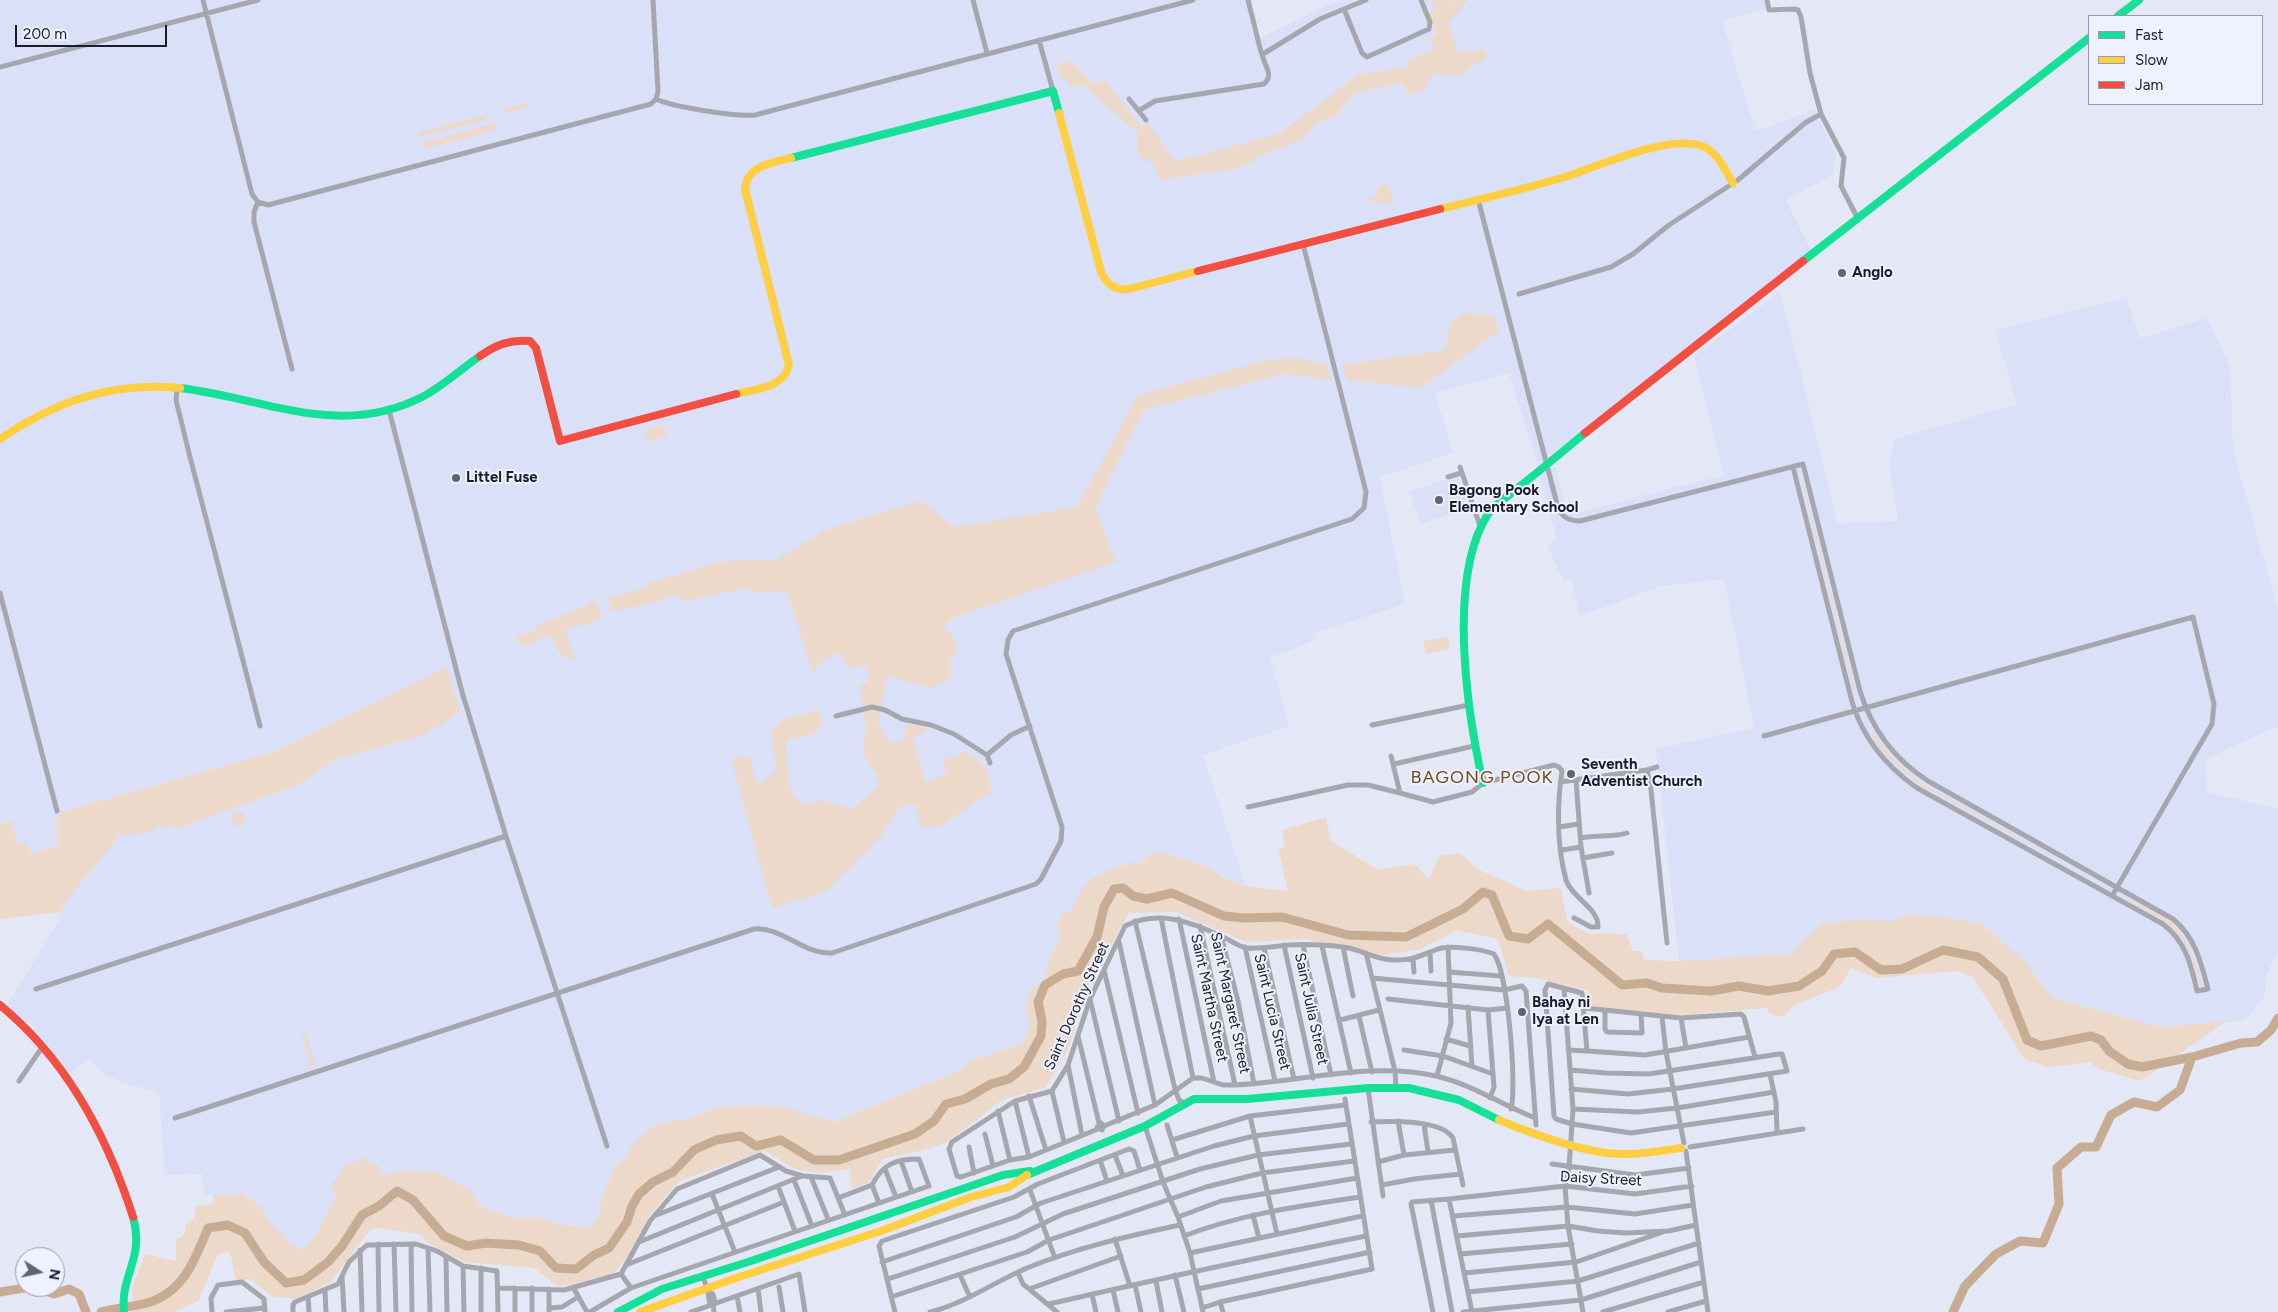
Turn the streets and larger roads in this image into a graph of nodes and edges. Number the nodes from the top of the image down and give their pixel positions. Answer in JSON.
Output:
{"nodes":[{"id":1,"x":203,"y":0,"type":"edge"},
{"id":2,"x":258,"y":0,"type":"edge"},
{"id":3,"x":653,"y":0,"type":"edge"},
{"id":4,"x":974,"y":0,"type":"edge"},
{"id":5,"x":1193,"y":0,"type":"edge"},
{"id":6,"x":1248,"y":0,"type":"edge"},
{"id":7,"x":1366,"y":0,"type":"edge"},
{"id":8,"x":1421,"y":0,"type":"edge"},
{"id":9,"x":1767,"y":0,"type":"edge"},
{"id":10,"x":2139,"y":0,"type":"edge"},
{"id":11,"x":1344,"y":9,"type":"junction"},
{"id":12,"x":206,"y":13,"type":"junction"},
{"id":13,"x":2119,"y":15,"type":"edge"},
{"id":14,"x":2088,"y":39,"type":"edge"},
{"id":15,"x":1039,"y":40,"type":"junction"},
{"id":16,"x":987,"y":53,"type":"junction"},
{"id":17,"x":1262,"y":53,"type":"junction"},
{"id":18,"x":0,"y":67,"type":"edge"},
{"id":19,"x":1053,"y":91,"type":"junction"},
{"id":20,"x":656,"y":99,"type":"junction"},
{"id":21,"x":1129,"y":99,"type":"dead end"},
{"id":22,"x":1140,"y":110,"type":"junction"},
{"id":23,"x":1821,"y":114,"type":"junction"},
{"id":24,"x":1146,"y":120,"type":"dead end"},
{"id":25,"x":1733,"y":183,"type":"junction"},
{"id":26,"x":1478,"y":199,"type":"junction"},
{"id":27,"x":258,"y":202,"type":"junction"},
{"id":28,"x":1858,"y":219,"type":"junction"},
{"id":29,"x":1302,"y":244,"type":"junction"},
{"id":30,"x":1519,"y":294,"type":"dead end"},
{"id":31,"x":292,"y":369,"type":"dead end"},
{"id":32,"x":176,"y":388,"type":"junction"},
{"id":33,"x":389,"y":410,"type":"junction"},
{"id":34,"x":0,"y":439,"type":"edge"},
{"id":35,"x":1546,"y":463,"type":"junction"},
{"id":36,"x":1793,"y":467,"type":"junction"},
{"id":37,"x":1448,"y":477,"type":"dead end"},
{"id":38,"x":1480,"y":526,"type":"junction"},
{"id":39,"x":0,"y":593,"type":"edge"},
{"id":40,"x":1469,"y":705,"type":"junction"},
{"id":41,"x":1866,"y":707,"type":"junction"},
{"id":42,"x":1855,"y":710,"type":"junction"},
{"id":43,"x":836,"y":716,"type":"dead end"},
{"id":44,"x":1372,"y":725,"type":"dead end"},
{"id":45,"x":260,"y":726,"type":"dead end"},
{"id":46,"x":1030,"y":726,"type":"junction"},
{"id":47,"x":1764,"y":736,"type":"dead end"},
{"id":48,"x":1474,"y":746,"type":"junction"},
{"id":49,"x":987,"y":755,"type":"junction"},
{"id":50,"x":1391,"y":756,"type":"dead end"},
{"id":51,"x":990,"y":763,"type":"dead end"},
{"id":52,"x":1394,"y":764,"type":"junction"},
{"id":53,"x":1657,"y":767,"type":"dead end"},
{"id":54,"x":1647,"y":770,"type":"junction"},
{"id":55,"x":1576,"y":780,"type":"junction"},
{"id":56,"x":1560,"y":782,"type":"junction"},
{"id":57,"x":1483,"y":783,"type":"junction"},
{"id":58,"x":1400,"y":793,"type":"junction"},
{"id":59,"x":1248,"y":806,"type":"dead end"},
{"id":60,"x":56,"y":811,"type":"dead end"},
{"id":61,"x":1579,"y":824,"type":"junction"},
{"id":62,"x":1559,"y":827,"type":"junction"},
{"id":63,"x":1627,"y":833,"type":"dead end"},
{"id":64,"x":506,"y":836,"type":"junction"},
{"id":65,"x":1581,"y":838,"type":"junction"},
{"id":66,"x":1581,"y":847,"type":"junction"},
{"id":67,"x":1562,"y":850,"type":"junction"},
{"id":68,"x":1612,"y":853,"type":"dead end"},
{"id":69,"x":1583,"y":858,"type":"junction"},
{"id":70,"x":2118,"y":886,"type":"junction"},
{"id":71,"x":1589,"y":893,"type":"dead end"},
{"id":72,"x":2112,"y":896,"type":"junction"},
{"id":73,"x":1161,"y":918,"type":"junction"},
{"id":74,"x":1574,"y":918,"type":"dead end"},
{"id":75,"x":1179,"y":919,"type":"junction"},
{"id":76,"x":1135,"y":921,"type":"junction"},
{"id":77,"x":1200,"y":926,"type":"junction"},
{"id":78,"x":1222,"y":936,"type":"junction"},
{"id":79,"x":1119,"y":942,"type":"junction"},
{"id":80,"x":1667,"y":943,"type":"dead end"},
{"id":81,"x":1284,"y":945,"type":"junction"},
{"id":82,"x":1303,"y":945,"type":"junction"},
{"id":83,"x":1322,"y":946,"type":"junction"},
{"id":84,"x":1343,"y":947,"type":"junction"},
{"id":85,"x":1448,"y":947,"type":"junction"},
{"id":86,"x":1245,"y":948,"type":"junction"},
{"id":87,"x":1264,"y":948,"type":"junction"},
{"id":88,"x":1430,"y":953,"type":"junction"},
{"id":89,"x":1366,"y":954,"type":"junction"},
{"id":90,"x":1413,"y":959,"type":"junction"},
{"id":91,"x":1104,"y":970,"type":"junction"},
{"id":92,"x":1431,"y":971,"type":"dead end"},
{"id":93,"x":1414,"y":972,"type":"dead end"},
{"id":94,"x":1449,"y":972,"type":"junction"},
{"id":95,"x":1501,"y":976,"type":"junction"},
{"id":96,"x":1372,"y":978,"type":"junction"},
{"id":97,"x":1451,"y":985,"type":"junction"},
{"id":98,"x":1564,"y":988,"type":"junction"},
{"id":99,"x":36,"y":989,"type":"dead end"},
{"id":100,"x":1504,"y":990,"type":"junction"},
{"id":101,"x":557,"y":994,"type":"junction"},
{"id":102,"x":1353,"y":996,"type":"dead end"},
{"id":103,"x":1090,"y":999,"type":"junction"},
{"id":104,"x":1388,"y":999,"type":"dead end"},
{"id":105,"x":0,"y":1005,"type":"edge"},
{"id":106,"x":1450,"y":1005,"type":"junction"},
{"id":107,"x":1468,"y":1007,"type":"junction"},
{"id":108,"x":1506,"y":1008,"type":"junction"},
{"id":109,"x":1585,"y":1008,"type":"junction"},
{"id":110,"x":1379,"y":1010,"type":"junction"},
{"id":111,"x":1488,"y":1010,"type":"junction"},
{"id":112,"x":1605,"y":1011,"type":"junction"},
{"id":113,"x":1641,"y":1014,"type":"junction"},
{"id":114,"x":1359,"y":1016,"type":"junction"},
{"id":115,"x":1662,"y":1017,"type":"junction"},
{"id":116,"x":1682,"y":1018,"type":"junction"},
{"id":117,"x":1340,"y":1020,"type":"junction"},
{"id":118,"x":1078,"y":1035,"type":"junction"},
{"id":119,"x":1749,"y":1037,"type":"junction"},
{"id":120,"x":1446,"y":1039,"type":"junction"},
{"id":121,"x":43,"y":1046,"type":"junction"},
{"id":122,"x":1470,"y":1046,"type":"junction"},
{"id":123,"x":1686,"y":1048,"type":"junction"},
{"id":124,"x":1404,"y":1050,"type":"dead end"},
{"id":125,"x":1568,"y":1050,"type":"junction"},
{"id":126,"x":1587,"y":1051,"type":"junction"},
{"id":127,"x":1666,"y":1052,"type":"junction"},
{"id":128,"x":1443,"y":1056,"type":"junction"},
{"id":129,"x":1755,"y":1057,"type":"junction"},
{"id":130,"x":1068,"y":1065,"type":"junction"},
{"id":131,"x":1472,"y":1066,"type":"junction"},
{"id":132,"x":1570,"y":1070,"type":"junction"},
{"id":133,"x":1395,"y":1071,"type":"junction"},
{"id":134,"x":1670,"y":1071,"type":"junction"},
{"id":135,"x":1372,"y":1072,"type":"junction"},
{"id":136,"x":1351,"y":1073,"type":"junction"},
{"id":137,"x":1493,"y":1074,"type":"junction"},
{"id":138,"x":1770,"y":1074,"type":"junction"},
{"id":139,"x":1331,"y":1075,"type":"junction"},
{"id":140,"x":1437,"y":1076,"type":"junction"},
{"id":141,"x":1192,"y":1078,"type":"junction"},
{"id":142,"x":1313,"y":1078,"type":"junction"},
{"id":143,"x":1294,"y":1079,"type":"junction"},
{"id":144,"x":19,"y":1081,"type":"dead end"},
{"id":145,"x":1275,"y":1081,"type":"junction"},
{"id":146,"x":1214,"y":1082,"type":"junction"},
{"id":147,"x":1254,"y":1084,"type":"junction"},
{"id":148,"x":1235,"y":1085,"type":"junction"},
{"id":149,"x":1396,"y":1087,"type":"junction"},
{"id":150,"x":1368,"y":1088,"type":"junction"},
{"id":151,"x":1175,"y":1089,"type":"junction"},
{"id":152,"x":1572,"y":1089,"type":"junction"},
{"id":153,"x":1673,"y":1089,"type":"junction"},
{"id":154,"x":1052,"y":1091,"type":"junction"},
{"id":155,"x":1774,"y":1092,"type":"junction"},
{"id":156,"x":1029,"y":1096,"type":"junction"},
{"id":157,"x":1490,"y":1098,"type":"junction"},
{"id":158,"x":1015,"y":1101,"type":"junction"},
{"id":159,"x":1184,"y":1103,"type":"junction"},
{"id":160,"x":1155,"y":1105,"type":"junction"},
{"id":161,"x":1677,"y":1108,"type":"junction"},
{"id":162,"x":1510,"y":1109,"type":"junction"},
{"id":163,"x":1572,"y":1109,"type":"junction"},
{"id":164,"x":998,"y":1111,"type":"junction"},
{"id":165,"x":1776,"y":1112,"type":"junction"},
{"id":166,"x":1138,"y":1113,"type":"junction"},
{"id":167,"x":1250,"y":1116,"type":"junction"},
{"id":168,"x":175,"y":1118,"type":"dead end"},
{"id":169,"x":1535,"y":1118,"type":"junction"},
{"id":170,"x":1119,"y":1121,"type":"junction"},
{"id":171,"x":1398,"y":1121,"type":"junction"},
{"id":172,"x":1371,"y":1122,"type":"junction"},
{"id":173,"x":1348,"y":1124,"type":"junction"},
{"id":174,"x":1424,"y":1124,"type":"junction"},
{"id":175,"x":1572,"y":1124,"type":"junction"},
{"id":176,"x":1167,"y":1125,"type":"dead end"},
{"id":177,"x":1536,"y":1125,"type":"dead end"},
{"id":178,"x":1100,"y":1126,"type":"junction"},
{"id":179,"x":1145,"y":1126,"type":"junction"},
{"id":180,"x":1681,"y":1127,"type":"junction"},
{"id":181,"x":1803,"y":1129,"type":"dead end"},
{"id":182,"x":1777,"y":1132,"type":"junction"},
{"id":183,"x":985,"y":1134,"type":"dead end"},
{"id":184,"x":1082,"y":1135,"type":"junction"},
{"id":185,"x":1254,"y":1136,"type":"junction"},
{"id":186,"x":1172,"y":1140,"type":"junction"},
{"id":187,"x":1064,"y":1142,"type":"junction"},
{"id":188,"x":1351,"y":1144,"type":"junction"},
{"id":189,"x":1571,"y":1145,"type":"junction"},
{"id":190,"x":607,"y":1146,"type":"dead end"},
{"id":191,"x":969,"y":1147,"type":"dead end"},
{"id":192,"x":1685,"y":1147,"type":"junction"},
{"id":193,"x":1046,"y":1150,"type":"junction"},
{"id":194,"x":1455,"y":1150,"type":"junction"},
{"id":195,"x":1428,"y":1152,"type":"junction"},
{"id":196,"x":1115,"y":1155,"type":"junction"},
{"id":197,"x":1258,"y":1155,"type":"junction"},
{"id":198,"x":1404,"y":1155,"type":"junction"},
{"id":199,"x":1029,"y":1157,"type":"junction"},
{"id":200,"x":1178,"y":1157,"type":"junction"},
{"id":201,"x":1010,"y":1160,"type":"junction"},
{"id":202,"x":1100,"y":1160,"type":"junction"},
{"id":203,"x":1354,"y":1160,"type":"junction"},
{"id":204,"x":901,"y":1162,"type":"junction"},
{"id":205,"x":1378,"y":1162,"type":"junction"},
{"id":206,"x":1159,"y":1164,"type":"junction"},
{"id":207,"x":1552,"y":1164,"type":"dead end"},
{"id":208,"x":993,"y":1166,"type":"junction"},
{"id":209,"x":779,"y":1167,"type":"junction"},
{"id":210,"x":1569,"y":1168,"type":"junction"},
{"id":211,"x":1689,"y":1168,"type":"junction"},
{"id":212,"x":885,"y":1169,"type":"dead end"},
{"id":213,"x":1140,"y":1170,"type":"junction"},
{"id":214,"x":1032,"y":1171,"type":"junction"},
{"id":215,"x":974,"y":1173,"type":"junction"},
{"id":216,"x":1262,"y":1173,"type":"junction"},
{"id":217,"x":1461,"y":1174,"type":"junction"},
{"id":218,"x":803,"y":1176,"type":"junction"},
{"id":219,"x":1123,"y":1176,"type":"junction"},
{"id":220,"x":811,"y":1177,"type":"junction"},
{"id":221,"x":1357,"y":1178,"type":"junction"},
{"id":222,"x":794,"y":1180,"type":"junction"},
{"id":223,"x":1107,"y":1181,"type":"junction"},
{"id":224,"x":1163,"y":1182,"type":"junction"},
{"id":225,"x":872,"y":1185,"type":"junction"},
{"id":226,"x":1382,"y":1185,"type":"junction"},
{"id":227,"x":1463,"y":1185,"type":"dead end"},
{"id":228,"x":778,"y":1186,"type":"junction"},
{"id":229,"x":1566,"y":1186,"type":"junction"},
{"id":230,"x":1692,"y":1186,"type":"junction"},
{"id":231,"x":1030,"y":1190,"type":"junction"},
{"id":232,"x":912,"y":1192,"type":"junction"},
{"id":233,"x":1267,"y":1193,"type":"junction"},
{"id":234,"x":712,"y":1194,"type":"junction"},
{"id":235,"x":1383,"y":1196,"type":"dead end"},
{"id":236,"x":1360,"y":1197,"type":"junction"},
{"id":237,"x":838,"y":1198,"type":"junction"},
{"id":238,"x":896,"y":1198,"type":"junction"},
{"id":239,"x":1449,"y":1199,"type":"junction"},
{"id":240,"x":1431,"y":1200,"type":"junction"},
{"id":241,"x":1170,"y":1201,"type":"junction"},
{"id":242,"x":784,"y":1202,"type":"junction"},
{"id":243,"x":879,"y":1203,"type":"junction"},
{"id":244,"x":1693,"y":1205,"type":"junction"},
{"id":245,"x":1036,"y":1206,"type":"junction"},
{"id":246,"x":1567,"y":1207,"type":"junction"},
{"id":247,"x":719,"y":1210,"type":"junction"},
{"id":248,"x":1271,"y":1210,"type":"junction"},
{"id":249,"x":845,"y":1215,"type":"junction"},
{"id":250,"x":1253,"y":1215,"type":"junction"},
{"id":251,"x":654,"y":1216,"type":"junction"},
{"id":252,"x":1362,"y":1216,"type":"junction"},
{"id":253,"x":1453,"y":1216,"type":"junction"},
{"id":254,"x":1178,"y":1217,"type":"junction"},
{"id":255,"x":828,"y":1219,"type":"dead end"},
{"id":256,"x":1042,"y":1224,"type":"junction"},
{"id":257,"x":1180,"y":1225,"type":"junction"},
{"id":258,"x":1696,"y":1225,"type":"junction"},
{"id":259,"x":725,"y":1226,"type":"junction"},
{"id":260,"x":812,"y":1226,"type":"junction"},
{"id":261,"x":1568,"y":1226,"type":"junction"},
{"id":262,"x":795,"y":1231,"type":"junction"},
{"id":263,"x":1668,"y":1231,"type":"junction"},
{"id":264,"x":1277,"y":1234,"type":"junction"},
{"id":265,"x":1184,"y":1236,"type":"junction"},
{"id":266,"x":1366,"y":1236,"type":"junction"},
{"id":267,"x":1457,"y":1236,"type":"junction"},
{"id":268,"x":1115,"y":1238,"type":"junction"},
{"id":269,"x":1258,"y":1238,"type":"junction"},
{"id":270,"x":1048,"y":1241,"type":"junction"},
{"id":271,"x":639,"y":1242,"type":"junction"},
{"id":272,"x":378,"y":1244,"type":"junction"},
{"id":273,"x":394,"y":1244,"type":"junction"},
{"id":274,"x":411,"y":1244,"type":"junction"},
{"id":275,"x":1572,"y":1244,"type":"junction"},
{"id":276,"x":1699,"y":1244,"type":"junction"},
{"id":277,"x":428,"y":1248,"type":"junction"},
{"id":278,"x":360,"y":1249,"type":"junction"},
{"id":279,"x":735,"y":1252,"type":"junction"},
{"id":280,"x":1370,"y":1252,"type":"junction"},
{"id":281,"x":1190,"y":1253,"type":"junction"},
{"id":282,"x":1460,"y":1254,"type":"junction"},
{"id":283,"x":1121,"y":1256,"type":"junction"},
{"id":284,"x":446,"y":1257,"type":"junction"},
{"id":285,"x":1055,"y":1258,"type":"junction"},
{"id":286,"x":882,"y":1262,"type":"junction"},
{"id":287,"x":1576,"y":1262,"type":"junction"},
{"id":288,"x":1701,"y":1262,"type":"junction"},
{"id":289,"x":626,"y":1265,"type":"junction"},
{"id":290,"x":464,"y":1266,"type":"junction"},
{"id":291,"x":481,"y":1268,"type":"junction"},
{"id":292,"x":1195,"y":1270,"type":"junction"},
{"id":293,"x":1018,"y":1273,"type":"junction"},
{"id":294,"x":1464,"y":1273,"type":"junction"},
{"id":295,"x":621,"y":1274,"type":"junction"},
{"id":296,"x":342,"y":1275,"type":"junction"},
{"id":297,"x":960,"y":1275,"type":"junction"},
{"id":298,"x":703,"y":1276,"type":"junction"},
{"id":299,"x":1176,"y":1276,"type":"junction"},
{"id":300,"x":888,"y":1279,"type":"junction"},
{"id":301,"x":1156,"y":1281,"type":"junction"},
{"id":302,"x":1578,"y":1281,"type":"junction"},
{"id":303,"x":1704,"y":1282,"type":"junction"},
{"id":304,"x":1132,"y":1285,"type":"junction"},
{"id":305,"x":573,"y":1287,"type":"junction"},
{"id":306,"x":779,"y":1287,"type":"dead end"},
{"id":307,"x":498,"y":1288,"type":"junction"},
{"id":308,"x":515,"y":1288,"type":"junction"},
{"id":309,"x":532,"y":1288,"type":"junction"},
{"id":310,"x":630,"y":1288,"type":"junction"},
{"id":311,"x":549,"y":1289,"type":"junction"},
{"id":312,"x":758,"y":1289,"type":"dead end"},
{"id":313,"x":1029,"y":1289,"type":"junction"},
{"id":314,"x":1198,"y":1289,"type":"junction"},
{"id":315,"x":325,"y":1290,"type":"junction"},
{"id":316,"x":708,"y":1290,"type":"junction"},
{"id":317,"x":1113,"y":1290,"type":"junction"},
{"id":318,"x":1468,"y":1292,"type":"junction"},
{"id":319,"x":1092,"y":1294,"type":"junction"},
{"id":320,"x":738,"y":1296,"type":"junction"},
{"id":321,"x":970,"y":1296,"type":"junction"},
{"id":322,"x":308,"y":1297,"type":"junction"},
{"id":323,"x":578,"y":1297,"type":"junction"},
{"id":324,"x":891,"y":1297,"type":"junction"},
{"id":325,"x":1581,"y":1300,"type":"junction"},
{"id":326,"x":1706,"y":1301,"type":"junction"},
{"id":327,"x":1220,"y":1302,"type":"junction"},
{"id":328,"x":713,"y":1304,"type":"junction"},
{"id":329,"x":1048,"y":1304,"type":"junction"},
{"id":330,"x":264,"y":1310,"type":"edge"},
{"id":331,"x":549,"y":1310,"type":"edge"},
{"id":332,"x":1202,"y":1310,"type":"edge"},
{"id":333,"x":1472,"y":1311,"type":"edge"},
{"id":334,"x":124,"y":1312,"type":"edge"},
{"id":335,"x":212,"y":1312,"type":"edge"},
{"id":336,"x":226,"y":1312,"type":"edge"},
{"id":337,"x":293,"y":1312,"type":"edge"},
{"id":338,"x":309,"y":1312,"type":"edge"},
{"id":339,"x":326,"y":1312,"type":"edge"},
{"id":340,"x":344,"y":1312,"type":"edge"},
{"id":341,"x":362,"y":1312,"type":"edge"},
{"id":342,"x":379,"y":1312,"type":"edge"},
{"id":343,"x":396,"y":1312,"type":"edge"},
{"id":344,"x":412,"y":1312,"type":"edge"},
{"id":345,"x":430,"y":1312,"type":"edge"},
{"id":346,"x":447,"y":1312,"type":"edge"},
{"id":347,"x":464,"y":1312,"type":"edge"},
{"id":348,"x":481,"y":1312,"type":"edge"},
{"id":349,"x":498,"y":1312,"type":"edge"},
{"id":350,"x":515,"y":1312,"type":"edge"},
{"id":351,"x":532,"y":1312,"type":"edge"},
{"id":352,"x":588,"y":1312,"type":"edge"},
{"id":353,"x":618,"y":1312,"type":"edge"},
{"id":354,"x":640,"y":1312,"type":"edge"},
{"id":355,"x":691,"y":1312,"type":"edge"},
{"id":356,"x":714,"y":1312,"type":"edge"},
{"id":357,"x":740,"y":1312,"type":"edge"},
{"id":358,"x":762,"y":1312,"type":"edge"},
{"id":359,"x":783,"y":1312,"type":"edge"},
{"id":360,"x":805,"y":1312,"type":"edge"},
{"id":361,"x":895,"y":1312,"type":"edge"},
{"id":362,"x":930,"y":1312,"type":"edge"},
{"id":363,"x":1057,"y":1312,"type":"edge"},
{"id":364,"x":1096,"y":1312,"type":"edge"},
{"id":365,"x":1118,"y":1312,"type":"edge"},
{"id":366,"x":1140,"y":1312,"type":"edge"},
{"id":367,"x":1162,"y":1312,"type":"edge"},
{"id":368,"x":1184,"y":1312,"type":"edge"},
{"id":369,"x":1222,"y":1312,"type":"edge"},
{"id":370,"x":1433,"y":1312,"type":"edge"},
{"id":371,"x":1452,"y":1312,"type":"edge"},
{"id":372,"x":1462,"y":1312,"type":"edge"},
{"id":373,"x":1583,"y":1312,"type":"edge"},
{"id":374,"x":1603,"y":1312,"type":"edge"},
{"id":375,"x":1668,"y":1312,"type":"edge"},
{"id":376,"x":1708,"y":1312,"type":"edge"}],
"edges":[{"from":1,"to":12,"type":"street"},
{"from":2,"to":12,"type":"street"},
{"from":3,"to":20,"type":"street"},
{"from":4,"to":16,"type":"street"},
{"from":5,"to":15,"type":"street"},
{"from":6,"to":17,"type":"street"},
{"from":7,"to":11,"type":"street"},
{"from":8,"to":11,"type":"street"},
{"from":9,"to":23,"type":"street"},
{"from":10,"to":13,"type":"street"},
{"from":11,"to":17,"type":"street"},
{"from":12,"to":18,"type":"street"},
{"from":12,"to":27,"type":"street"},
{"from":14,"to":28,"type":"street"},
{"from":15,"to":16,"type":"street"},
{"from":15,"to":19,"type":"street"},
{"from":16,"to":20,"type":"street"},
{"from":17,"to":22,"type":"street"},
{"from":19,"to":29,"type":"street"},
{"from":19,"to":33,"type":"street"},
{"from":20,"to":27,"type":"street"},
{"from":21,"to":22,"type":"street"},
{"from":22,"to":24,"type":"street"},
{"from":23,"to":25,"type":"street"},
{"from":23,"to":28,"type":"street"},
{"from":25,"to":26,"type":"street"},
{"from":25,"to":30,"type":"street"},
{"from":26,"to":29,"type":"street"},
{"from":26,"to":35,"type":"street"},
{"from":27,"to":31,"type":"street"},
{"from":28,"to":35,"type":"street"},
{"from":29,"to":46,"type":"street"},
{"from":32,"to":33,"type":"street"},
{"from":32,"to":34,"type":"street"},
{"from":32,"to":45,"type":"street"},
{"from":33,"to":64,"type":"street"},
{"from":35,"to":36,"type":"street"},
{"from":35,"to":38,"type":"street"},
{"from":36,"to":41,"type":"street"},
{"from":36,"to":42,"type":"street"},
{"from":37,"to":38,"type":"street"},
{"from":38,"to":40,"type":"street"},
{"from":39,"to":60,"type":"street"},
{"from":40,"to":44,"type":"street"},
{"from":40,"to":48,"type":"street"},
{"from":41,"to":42,"type":"street"},
{"from":41,"to":70,"type":"street"},
{"from":41,"to":70,"type":"street"},
{"from":42,"to":47,"type":"street"},
{"from":42,"to":72,"type":"street"},
{"from":43,"to":49,"type":"street"},
{"from":46,"to":49,"type":"street"},
{"from":46,"to":101,"type":"street"},
{"from":48,"to":52,"type":"street"},
{"from":48,"to":57,"type":"street"},
{"from":49,"to":51,"type":"street"},
{"from":50,"to":52,"type":"street"},
{"from":52,"to":58,"type":"street"},
{"from":53,"to":54,"type":"street"},
{"from":54,"to":55,"type":"street"},
{"from":54,"to":80,"type":"street"},
{"from":55,"to":56,"type":"street"},
{"from":55,"to":61,"type":"street"},
{"from":56,"to":57,"type":"street"},
{"from":56,"to":62,"type":"street"},
{"from":57,"to":58,"type":"street"},
{"from":58,"to":59,"type":"street"},
{"from":61,"to":62,"type":"street"},
{"from":61,"to":65,"type":"street"},
{"from":62,"to":67,"type":"street"},
{"from":63,"to":65,"type":"street"},
{"from":64,"to":99,"type":"street"},
{"from":64,"to":101,"type":"street"},
{"from":65,"to":66,"type":"street"},
{"from":66,"to":67,"type":"street"},
{"from":66,"to":69,"type":"street"},
{"from":67,"to":74,"type":"street"},
{"from":68,"to":69,"type":"street"},
{"from":69,"to":71,"type":"street"},
{"from":70,"to":72,"type":"street"},
{"from":70,"to":72,"type":"street"},
{"from":73,"to":75,"type":"street"},
{"from":73,"to":76,"type":"street"},
{"from":73,"to":141,"type":"street"},
{"from":75,"to":77,"type":"street"},
{"from":75,"to":146,"type":"street","name":"Saint Martha Street"},
{"from":76,"to":79,"type":"street","name":"Saint Dorothy Street"},
{"from":76,"to":151,"type":"street"},
{"from":77,"to":78,"type":"street"},
{"from":77,"to":148,"type":"street","name":"Saint Margaret Street"},
{"from":78,"to":86,"type":"street"},
{"from":78,"to":147,"type":"street"},
{"from":79,"to":91,"type":"street","name":"Saint Dorothy Street"},
{"from":79,"to":160,"type":"street"},
{"from":81,"to":82,"type":"street"},
{"from":81,"to":87,"type":"street"},
{"from":81,"to":142,"type":"street","name":"Saint Julia Street"},
{"from":82,"to":83,"type":"street"},
{"from":82,"to":139,"type":"street"},
{"from":83,"to":84,"type":"street"},
{"from":83,"to":117,"type":"street"},
{"from":84,"to":89,"type":"street"},
{"from":84,"to":102,"type":"street"},
{"from":85,"to":88,"type":"street"},
{"from":85,"to":94,"type":"street"},
{"from":85,"to":95,"type":"street"},
{"from":86,"to":87,"type":"street"},
{"from":86,"to":145,"type":"street","name":"Saint Lucia Street"},
{"from":87,"to":143,"type":"street"},
{"from":88,"to":90,"type":"street"},
{"from":88,"to":92,"type":"street"},
{"from":89,"to":90,"type":"street"},
{"from":89,"to":96,"type":"street"},
{"from":90,"to":93,"type":"street"},
{"from":91,"to":103,"type":"street","name":"Saint Dorothy Street"},
{"from":91,"to":166,"type":"street"},
{"from":94,"to":95,"type":"street"},
{"from":94,"to":97,"type":"street"},
{"from":95,"to":100,"type":"street"},
{"from":96,"to":97,"type":"street"},
{"from":96,"to":110,"type":"street"},
{"from":97,"to":100,"type":"street"},
{"from":97,"to":106,"type":"street"},
{"from":98,"to":109,"type":"street"},
{"from":98,"to":125,"type":"street"},
{"from":98,"to":175,"type":"street"},
{"from":100,"to":108,"type":"street"},
{"from":100,"to":169,"type":"street"},
{"from":101,"to":168,"type":"street"},
{"from":101,"to":190,"type":"street"},
{"from":103,"to":118,"type":"street","name":"Saint Dorothy Street"},
{"from":103,"to":170,"type":"street"},
{"from":104,"to":106,"type":"street"},
{"from":105,"to":121,"type":"street"},
{"from":106,"to":107,"type":"street"},
{"from":106,"to":120,"type":"street"},
{"from":107,"to":111,"type":"street"},
{"from":107,"to":122,"type":"street"},
{"from":108,"to":111,"type":"street"},
{"from":108,"to":162,"type":"street"},
{"from":109,"to":112,"type":"street"},
{"from":109,"to":126,"type":"street"},
{"from":110,"to":114,"type":"street"},
{"from":110,"to":133,"type":"street"},
{"from":111,"to":137,"type":"street"},
{"from":112,"to":113,"type":"street"},
{"from":112,"to":113,"type":"street"},
{"from":113,"to":115,"type":"street"},
{"from":114,"to":117,"type":"street"},
{"from":114,"to":135,"type":"street"},
{"from":115,"to":116,"type":"street"},
{"from":115,"to":127,"type":"street"},
{"from":116,"to":119,"type":"street"},
{"from":116,"to":123,"type":"street"},
{"from":117,"to":136,"type":"street"},
{"from":118,"to":130,"type":"street","name":"Saint Dorothy Street"},
{"from":118,"to":178,"type":"street"},
{"from":119,"to":123,"type":"street"},
{"from":119,"to":129,"type":"street"},
{"from":120,"to":122,"type":"street"},
{"from":120,"to":128,"type":"street"},
{"from":121,"to":144,"type":"street"},
{"from":121,"to":334,"type":"street"},
{"from":122,"to":131,"type":"street"},
{"from":123,"to":127,"type":"street"},
{"from":124,"to":128,"type":"street"},
{"from":125,"to":126,"type":"street"},
{"from":125,"to":132,"type":"street"},
{"from":126,"to":127,"type":"street"},
{"from":127,"to":134,"type":"street"},
{"from":128,"to":131,"type":"street"},
{"from":128,"to":140,"type":"street"},
{"from":129,"to":134,"type":"street"},
{"from":129,"to":138,"type":"street"},
{"from":130,"to":154,"type":"street","name":"Saint Dorothy Street"},
{"from":130,"to":184,"type":"street"},
{"from":131,"to":137,"type":"street"},
{"from":132,"to":134,"type":"street"},
{"from":132,"to":152,"type":"street"},
{"from":133,"to":135,"type":"street"},
{"from":133,"to":140,"type":"street"},
{"from":133,"to":149,"type":"street"},
{"from":134,"to":153,"type":"street"},
{"from":135,"to":136,"type":"street"},
{"from":136,"to":139,"type":"street"},
{"from":137,"to":157,"type":"street"},
{"from":138,"to":153,"type":"street"},
{"from":138,"to":155,"type":"street"},
{"from":139,"to":142,"type":"street"},
{"from":140,"to":157,"type":"street"},
{"from":141,"to":146,"type":"street"},
{"from":141,"to":151,"type":"street"},
{"from":142,"to":143,"type":"street"},
{"from":143,"to":145,"type":"street"},
{"from":145,"to":147,"type":"street"},
{"from":146,"to":148,"type":"street"},
{"from":147,"to":148,"type":"street"},
{"from":149,"to":150,"type":"street"},
{"from":149,"to":189,"type":"street"},
{"from":150,"to":159,"type":"street"},
{"from":150,"to":172,"type":"street"},
{"from":151,"to":159,"type":"street"},
{"from":151,"to":160,"type":"street"},
{"from":152,"to":153,"type":"street"},
{"from":152,"to":163,"type":"street"},
{"from":153,"to":161,"type":"street"},
{"from":154,"to":156,"type":"street","name":"Saint Dorothy Street"},
{"from":154,"to":187,"type":"street"},
{"from":155,"to":161,"type":"street"},
{"from":155,"to":165,"type":"street"},
{"from":156,"to":158,"type":"street","name":"Saint Dorothy Street"},
{"from":156,"to":193,"type":"street"},
{"from":157,"to":162,"type":"street"},
{"from":158,"to":164,"type":"street","name":"Saint Dorothy Street"},
{"from":158,"to":199,"type":"street"},
{"from":159,"to":179,"type":"street"},
{"from":160,"to":166,"type":"street"},
{"from":161,"to":163,"type":"street"},
{"from":161,"to":180,"type":"street"},
{"from":162,"to":169,"type":"street"},
{"from":163,"to":175,"type":"street"},
{"from":164,"to":201,"type":"street"},
{"from":164,"to":215,"type":"street","name":"Saint Dorothy Street"},
{"from":165,"to":180,"type":"street"},
{"from":165,"to":182,"type":"street"},
{"from":166,"to":170,"type":"street"},
{"from":167,"to":173,"type":"street"},
{"from":167,"to":185,"type":"street"},
{"from":167,"to":186,"type":"street"},
{"from":169,"to":177,"type":"street"},
{"from":170,"to":178,"type":"street"},
{"from":171,"to":172,"type":"street"},
{"from":171,"to":174,"type":"street"},
{"from":171,"to":198,"type":"street"},
{"from":172,"to":205,"type":"street"},
{"from":173,"to":185,"type":"street"},
{"from":173,"to":188,"type":"street"},
{"from":174,"to":194,"type":"street"},
{"from":174,"to":195,"type":"street"},
{"from":175,"to":180,"type":"street"},
{"from":175,"to":189,"type":"street"},
{"from":176,"to":186,"type":"street"},
{"from":178,"to":184,"type":"street"},
{"from":179,"to":206,"type":"street"},
{"from":179,"to":214,"type":"street"},
{"from":180,"to":192,"type":"street"},
{"from":181,"to":182,"type":"street"},
{"from":182,"to":192,"type":"street"},
{"from":183,"to":208,"type":"street"},
{"from":184,"to":187,"type":"street"},
{"from":185,"to":197,"type":"street"},
{"from":185,"to":200,"type":"street"},
{"from":186,"to":200,"type":"street"},
{"from":187,"to":193,"type":"street"},
{"from":188,"to":197,"type":"street"},
{"from":188,"to":203,"type":"street"},
{"from":189,"to":192,"type":"street"},
{"from":189,"to":210,"type":"street"},
{"from":191,"to":215,"type":"street"},
{"from":192,"to":211,"type":"street"},
{"from":193,"to":199,"type":"street"},
{"from":194,"to":195,"type":"street"},
{"from":194,"to":217,"type":"street"},
{"from":195,"to":198,"type":"street"},
{"from":196,"to":202,"type":"street"},
{"from":196,"to":213,"type":"street"},
{"from":196,"to":219,"type":"street"},
{"from":197,"to":216,"type":"street"},
{"from":197,"to":224,"type":"street"},
{"from":198,"to":205,"type":"street"},
{"from":199,"to":201,"type":"street"},
{"from":200,"to":206,"type":"street"},
{"from":201,"to":208,"type":"street"},
{"from":202,"to":223,"type":"street"},
{"from":202,"to":231,"type":"street"},
{"from":203,"to":216,"type":"street"},
{"from":203,"to":221,"type":"street"},
{"from":204,"to":225,"type":"street"},
{"from":204,"to":232,"type":"street"},
{"from":204,"to":232,"type":"street"},
{"from":205,"to":226,"type":"street"},
{"from":206,"to":213,"type":"street"},
{"from":206,"to":224,"type":"street"},
{"from":207,"to":210,"type":"street"},
{"from":208,"to":215,"type":"street"},
{"from":209,"to":218,"type":"street"},
{"from":209,"to":234,"type":"street"},
{"from":209,"to":251,"type":"street"},
{"from":210,"to":211,"type":"street"},
{"from":210,"to":229,"type":"street"},
{"from":211,"to":230,"type":"street"},
{"from":212,"to":238,"type":"street"},
{"from":213,"to":219,"type":"street"},
{"from":214,"to":298,"type":"street"},
{"from":214,"to":316,"type":"street"},
{"from":216,"to":233,"type":"street"},
{"from":216,"to":241,"type":"street"},
{"from":217,"to":226,"type":"street"},
{"from":217,"to":227,"type":"street"},
{"from":218,"to":220,"type":"street"},
{"from":218,"to":222,"type":"street"},
{"from":219,"to":223,"type":"street"},
{"from":220,"to":237,"type":"street"},
{"from":220,"to":255,"type":"street"},
{"from":221,"to":233,"type":"street"},
{"from":221,"to":236,"type":"street"},
{"from":222,"to":228,"type":"street"},
{"from":222,"to":260,"type":"street"},
{"from":223,"to":245,"type":"street"},
{"from":224,"to":241,"type":"street"},
{"from":224,"to":256,"type":"street"},
{"from":225,"to":237,"type":"street"},
{"from":225,"to":243,"type":"street"},
{"from":226,"to":235,"type":"street"},
{"from":228,"to":242,"type":"street"},
{"from":228,"to":247,"type":"street"},
{"from":229,"to":230,"type":"street","name":"Daisy Street"},
{"from":229,"to":239,"type":"street","name":"Daisy Street"},
{"from":229,"to":246,"type":"street"},
{"from":230,"to":244,"type":"street"},
{"from":231,"to":245,"type":"street"},
{"from":231,"to":286,"type":"street"},
{"from":232,"to":238,"type":"street"},
{"from":233,"to":248,"type":"street"},
{"from":233,"to":254,"type":"street"},
{"from":234,"to":247,"type":"street"},
{"from":234,"to":251,"type":"street"},
{"from":236,"to":248,"type":"street"},
{"from":236,"to":252,"type":"street"},
{"from":237,"to":249,"type":"street"},
{"from":238,"to":243,"type":"street"},
{"from":239,"to":240,"type":"street","name":"Daisy Street"},
{"from":239,"to":253,"type":"street"},
{"from":240,"to":370,"type":"street"},
{"from":240,"to":371,"type":"street"},
{"from":241,"to":254,"type":"street"},
{"from":241,"to":270,"type":"street"},
{"from":242,"to":259,"type":"street"},
{"from":242,"to":262,"type":"street"},
{"from":243,"to":249,"type":"street"},
{"from":244,"to":246,"type":"street"},
{"from":244,"to":258,"type":"street"},
{"from":245,"to":256,"type":"street"},
{"from":245,"to":286,"type":"street"},
{"from":246,"to":253,"type":"street"},
{"from":246,"to":261,"type":"street"},
{"from":247,"to":259,"type":"street"},
{"from":247,"to":271,"type":"street"},
{"from":248,"to":250,"type":"street"},
{"from":248,"to":264,"type":"street"},
{"from":249,"to":260,"type":"street"},
{"from":250,"to":265,"type":"street"},
{"from":250,"to":269,"type":"street"},
{"from":251,"to":271,"type":"street"},
{"from":252,"to":264,"type":"street"},
{"from":252,"to":266,"type":"street"},
{"from":253,"to":267,"type":"street"},
{"from":254,"to":257,"type":"street"},
{"from":256,"to":270,"type":"street"},
{"from":256,"to":300,"type":"street"},
{"from":257,"to":265,"type":"street"},
{"from":257,"to":268,"type":"street"},
{"from":258,"to":263,"type":"street"},
{"from":258,"to":276,"type":"street"},
{"from":259,"to":279,"type":"street"},
{"from":259,"to":289,"type":"street"},
{"from":260,"to":262,"type":"street"},
{"from":261,"to":263,"type":"street"},
{"from":261,"to":267,"type":"street"},
{"from":261,"to":275,"type":"street"},
{"from":262,"to":279,"type":"street"},
{"from":263,"to":287,"type":"street"},
{"from":264,"to":269,"type":"street"},
{"from":265,"to":281,"type":"street"},
{"from":266,"to":280,"type":"street"},
{"from":266,"to":292,"type":"street"},
{"from":267,"to":282,"type":"street"},
{"from":268,"to":283,"type":"street"},
{"from":268,"to":285,"type":"street"},
{"from":269,"to":281,"type":"street"},
{"from":270,"to":285,"type":"street"},
{"from":270,"to":297,"type":"street"},
{"from":271,"to":289,"type":"street"},
{"from":272,"to":273,"type":"street"},
{"from":272,"to":278,"type":"street"},
{"from":272,"to":342,"type":"street"},
{"from":273,"to":274,"type":"street"},
{"from":273,"to":343,"type":"street"},
{"from":274,"to":277,"type":"street"},
{"from":274,"to":344,"type":"street"},
{"from":275,"to":282,"type":"street"},
{"from":275,"to":287,"type":"street"},
{"from":276,"to":288,"type":"street"},
{"from":276,"to":302,"type":"street"},
{"from":277,"to":284,"type":"street"},
{"from":277,"to":345,"type":"street"},
{"from":278,"to":296,"type":"street"},
{"from":278,"to":341,"type":"street"},
{"from":279,"to":310,"type":"street"},
{"from":280,"to":314,"type":"street"},
{"from":280,"to":327,"type":"street"},
{"from":281,"to":292,"type":"street"},
{"from":282,"to":294,"type":"street"},
{"from":283,"to":304,"type":"street"},
{"from":283,"to":313,"type":"street"},
{"from":284,"to":290,"type":"street"},
{"from":284,"to":346,"type":"street"},
{"from":285,"to":293,"type":"street"},
{"from":286,"to":300,"type":"street"},
{"from":287,"to":294,"type":"street"},
{"from":287,"to":302,"type":"street"},
{"from":288,"to":303,"type":"street"},
{"from":288,"to":325,"type":"street"},
{"from":289,"to":295,"type":"street"},
{"from":290,"to":291,"type":"street"},
{"from":290,"to":347,"type":"street"},
{"from":291,"to":307,"type":"street"},
{"from":291,"to":348,"type":"street"},
{"from":292,"to":299,"type":"street"},
{"from":292,"to":314,"type":"street"},
{"from":293,"to":313,"type":"street"},
{"from":293,"to":321,"type":"street"},
{"from":294,"to":318,"type":"street"},
{"from":295,"to":305,"type":"street"},
{"from":295,"to":310,"type":"street"},
{"from":296,"to":315,"type":"street"},
{"from":296,"to":340,"type":"street"},
{"from":297,"to":321,"type":"street"},
{"from":297,"to":324,"type":"street"},
{"from":298,"to":316,"type":"street"},
{"from":298,"to":353,"type":"street"},
{"from":299,"to":301,"type":"street"},
{"from":299,"to":368,"type":"street"},
{"from":300,"to":324,"type":"street"},
{"from":301,"to":304,"type":"street"},
{"from":301,"to":367,"type":"street"},
{"from":302,"to":318,"type":"street"},
{"from":302,"to":325,"type":"street"},
{"from":303,"to":326,"type":"street"},
{"from":303,"to":374,"type":"street"},
{"from":304,"to":317,"type":"street"},
{"from":304,"to":366,"type":"street"},
{"from":305,"to":311,"type":"street"},
{"from":305,"to":323,"type":"street"},
{"from":306,"to":359,"type":"street"},
{"from":307,"to":308,"type":"street"},
{"from":307,"to":349,"type":"street"},
{"from":308,"to":309,"type":"street"},
{"from":308,"to":350,"type":"street"},
{"from":309,"to":311,"type":"street"},
{"from":309,"to":351,"type":"street"},
{"from":310,"to":352,"type":"street"},
{"from":311,"to":331,"type":"street"},
{"from":312,"to":358,"type":"street"},
{"from":313,"to":329,"type":"street"},
{"from":314,"to":332,"type":"street"},
{"from":315,"to":322,"type":"street"},
{"from":315,"to":339,"type":"street"},
{"from":316,"to":328,"type":"street"},
{"from":316,"to":354,"type":"street"},
{"from":317,"to":319,"type":"street"},
{"from":317,"to":365,"type":"street"},
{"from":318,"to":333,"type":"street"},
{"from":319,"to":329,"type":"street"},
{"from":319,"to":364,"type":"street"},
{"from":320,"to":328,"type":"street"},
{"from":320,"to":357,"type":"street"},
{"from":320,"to":360,"type":"street"},
{"from":321,"to":362,"type":"street"},
{"from":322,"to":337,"type":"street"},
{"from":322,"to":338,"type":"street"},
{"from":323,"to":331,"type":"street"},
{"from":323,"to":352,"type":"street"},
{"from":324,"to":361,"type":"street"},
{"from":325,"to":333,"type":"street"},
{"from":325,"to":373,"type":"street"},
{"from":326,"to":375,"type":"street"},
{"from":326,"to":376,"type":"street"},
{"from":327,"to":332,"type":"street"},
{"from":327,"to":369,"type":"street"},
{"from":328,"to":355,"type":"street"},
{"from":328,"to":356,"type":"street"},
{"from":329,"to":363,"type":"street"},
{"from":330,"to":335,"type":"street"},
{"from":330,"to":336,"type":"street"},
{"from":333,"to":372,"type":"street"}]}
